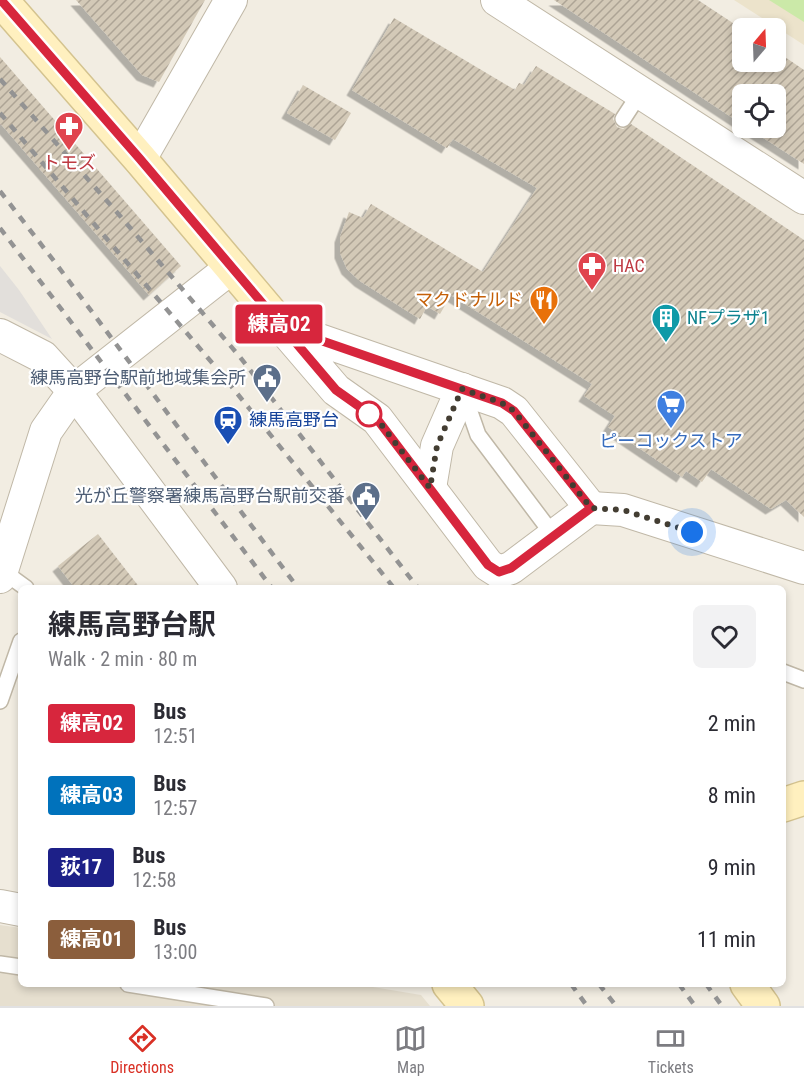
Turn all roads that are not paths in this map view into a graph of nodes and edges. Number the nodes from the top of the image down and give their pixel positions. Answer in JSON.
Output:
{"nodes":[{"id":1,"x":1,"y":0,"type":"edge"},
{"id":2,"x":231,"y":0,"type":"edge"},
{"id":3,"x":497,"y":0,"type":"edge"},
{"id":4,"x":640,"y":93,"type":"junction"},
{"id":5,"x":623,"y":119,"type":"dead end"},
{"id":6,"x":140,"y":159,"type":"junction"},
{"id":7,"x":804,"y":198,"type":"edge"},
{"id":8,"x":232,"y":267,"type":"junction"},
{"id":9,"x":282,"y":327,"type":"junction"},
{"id":10,"x":0,"y":335,"type":"edge"},
{"id":11,"x":462,"y":389,"type":"junction"},
{"id":12,"x":74,"y":391,"type":"junction"},
{"id":13,"x":430,"y":488,"type":"junction"},
{"id":14,"x":591,"y":508,"type":"junction"},
{"id":15,"x":554,"y":536,"type":"junction"},
{"id":16,"x":804,"y":568,"type":"edge"},
{"id":17,"x":9,"y":580,"type":"edge"},
{"id":18,"x":219,"y":585,"type":"edge"},
{"id":19,"x":18,"y":650,"type":"edge"},
{"id":20,"x":786,"y":673,"type":"edge"},
{"id":21,"x":804,"y":680,"type":"edge"},
{"id":22,"x":0,"y":701,"type":"edge"},
{"id":23,"x":804,"y":798,"type":"edge"},
{"id":24,"x":786,"y":804,"type":"edge"},
{"id":25,"x":0,"y":906,"type":"edge"},
{"id":26,"x":18,"y":909,"type":"edge"},
{"id":27,"x":0,"y":964,"type":"edge"},
{"id":28,"x":18,"y":967,"type":"edge"},
{"id":29,"x":147,"y":987,"type":"edge"},
{"id":30,"x":451,"y":987,"type":"edge"},
{"id":31,"x":749,"y":987,"type":"edge"},
{"id":32,"x":266,"y":1006,"type":"edge"},
{"id":33,"x":467,"y":1006,"type":"edge"},
{"id":34,"x":763,"y":1006,"type":"edge"}],
"edges":[{"from":1,"to":6,"type":"street"},
{"from":2,"to":6,"type":"street"},
{"from":3,"to":4,"type":"street"},
{"from":4,"to":5,"type":"lane"},
{"from":4,"to":7,"type":"street"},
{"from":6,"to":8,"type":"street"},
{"from":8,"to":9,"type":"street"},
{"from":8,"to":12,"type":"street"},
{"from":9,"to":11,"type":"street"},
{"from":9,"to":13,"type":"street"},
{"from":10,"to":12,"type":"street"},
{"from":11,"to":13,"type":"street"},
{"from":11,"to":14,"type":"street"},
{"from":11,"to":15,"type":"lane"},
{"from":12,"to":17,"type":"street"},
{"from":12,"to":18,"type":"street"},
{"from":13,"to":15,"type":"street"},
{"from":14,"to":15,"type":"street"},
{"from":14,"to":16,"type":"street"},
{"from":19,"to":22,"type":"lane"},
{"from":20,"to":21,"type":"lane"},
{"from":23,"to":24,"type":"street"},
{"from":25,"to":26,"type":"street"},
{"from":27,"to":28,"type":"lane"},
{"from":29,"to":32,"type":"lane"},
{"from":30,"to":33,"type":"street"},
{"from":31,"to":34,"type":"street"}]}
